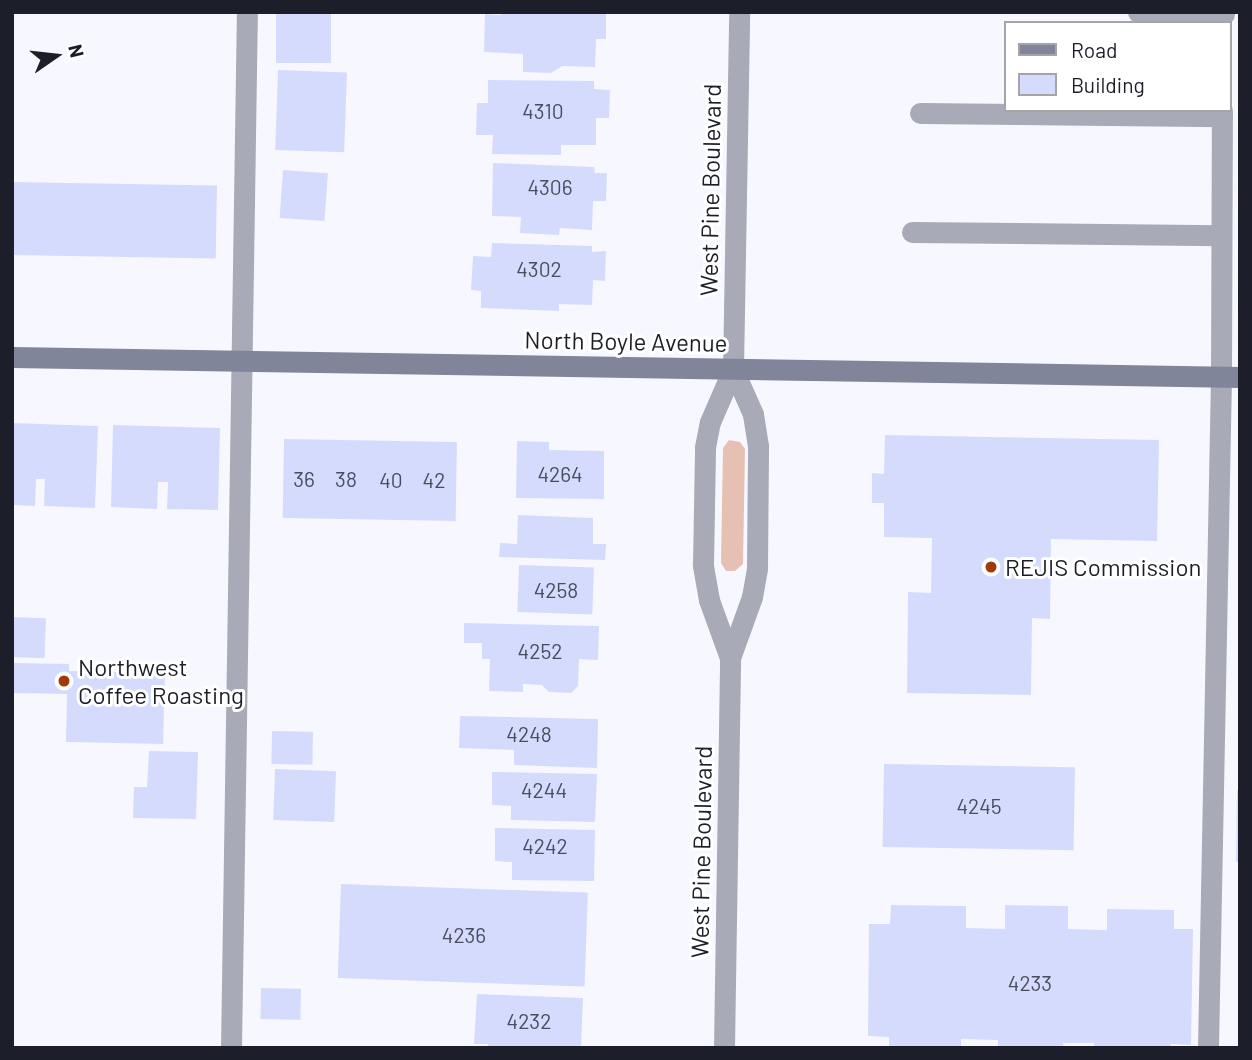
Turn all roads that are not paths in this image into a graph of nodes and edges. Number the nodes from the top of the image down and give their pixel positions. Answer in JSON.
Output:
{"nodes":[{"id":1,"x":247,"y":12,"type":"edge"},
{"id":2,"x":739,"y":12,"type":"edge"},
{"id":3,"x":1138,"y":12,"type":"edge"},
{"id":4,"x":1224,"y":16,"type":"edge"},
{"id":5,"x":920,"y":113,"type":"dead end"},
{"id":6,"x":1222,"y":113,"type":"edge"},
{"id":7,"x":912,"y":232,"type":"dead end"},
{"id":8,"x":1220,"y":235,"type":"junction"},
{"id":9,"x":12,"y":357,"type":"edge"},
{"id":10,"x":242,"y":361,"type":"junction"},
{"id":11,"x":733,"y":369,"type":"junction"},
{"id":12,"x":1230,"y":376,"type":"edge"},
{"id":13,"x":730,"y":657,"type":"junction"},
{"id":14,"x":231,"y":1048,"type":"edge"},
{"id":15,"x":724,"y":1048,"type":"edge"},
{"id":16,"x":1208,"y":1048,"type":"edge"}],
"edges":[{"from":1,"to":10,"type":"street"},
{"from":2,"to":11,"type":"street","name":"West Pine Boulevard"},
{"from":3,"to":4,"type":"street"},
{"from":5,"to":6,"type":"street"},
{"from":6,"to":8,"type":"street"},
{"from":7,"to":8,"type":"street"},
{"from":8,"to":12,"type":"street"},
{"from":9,"to":10,"type":"street","name":"North Boyle Avenue"},
{"from":10,"to":11,"type":"street","name":"North Boyle Avenue"},
{"from":10,"to":14,"type":"street"},
{"from":11,"to":12,"type":"street","name":"North Boyle Avenue"},
{"from":11,"to":13,"type":"street","name":"West Pine Boulevard"},
{"from":11,"to":13,"type":"street","name":"West Pine Boulevard"},
{"from":12,"to":16,"type":"street"},
{"from":13,"to":15,"type":"street","name":"West Pine Boulevard"}]}
